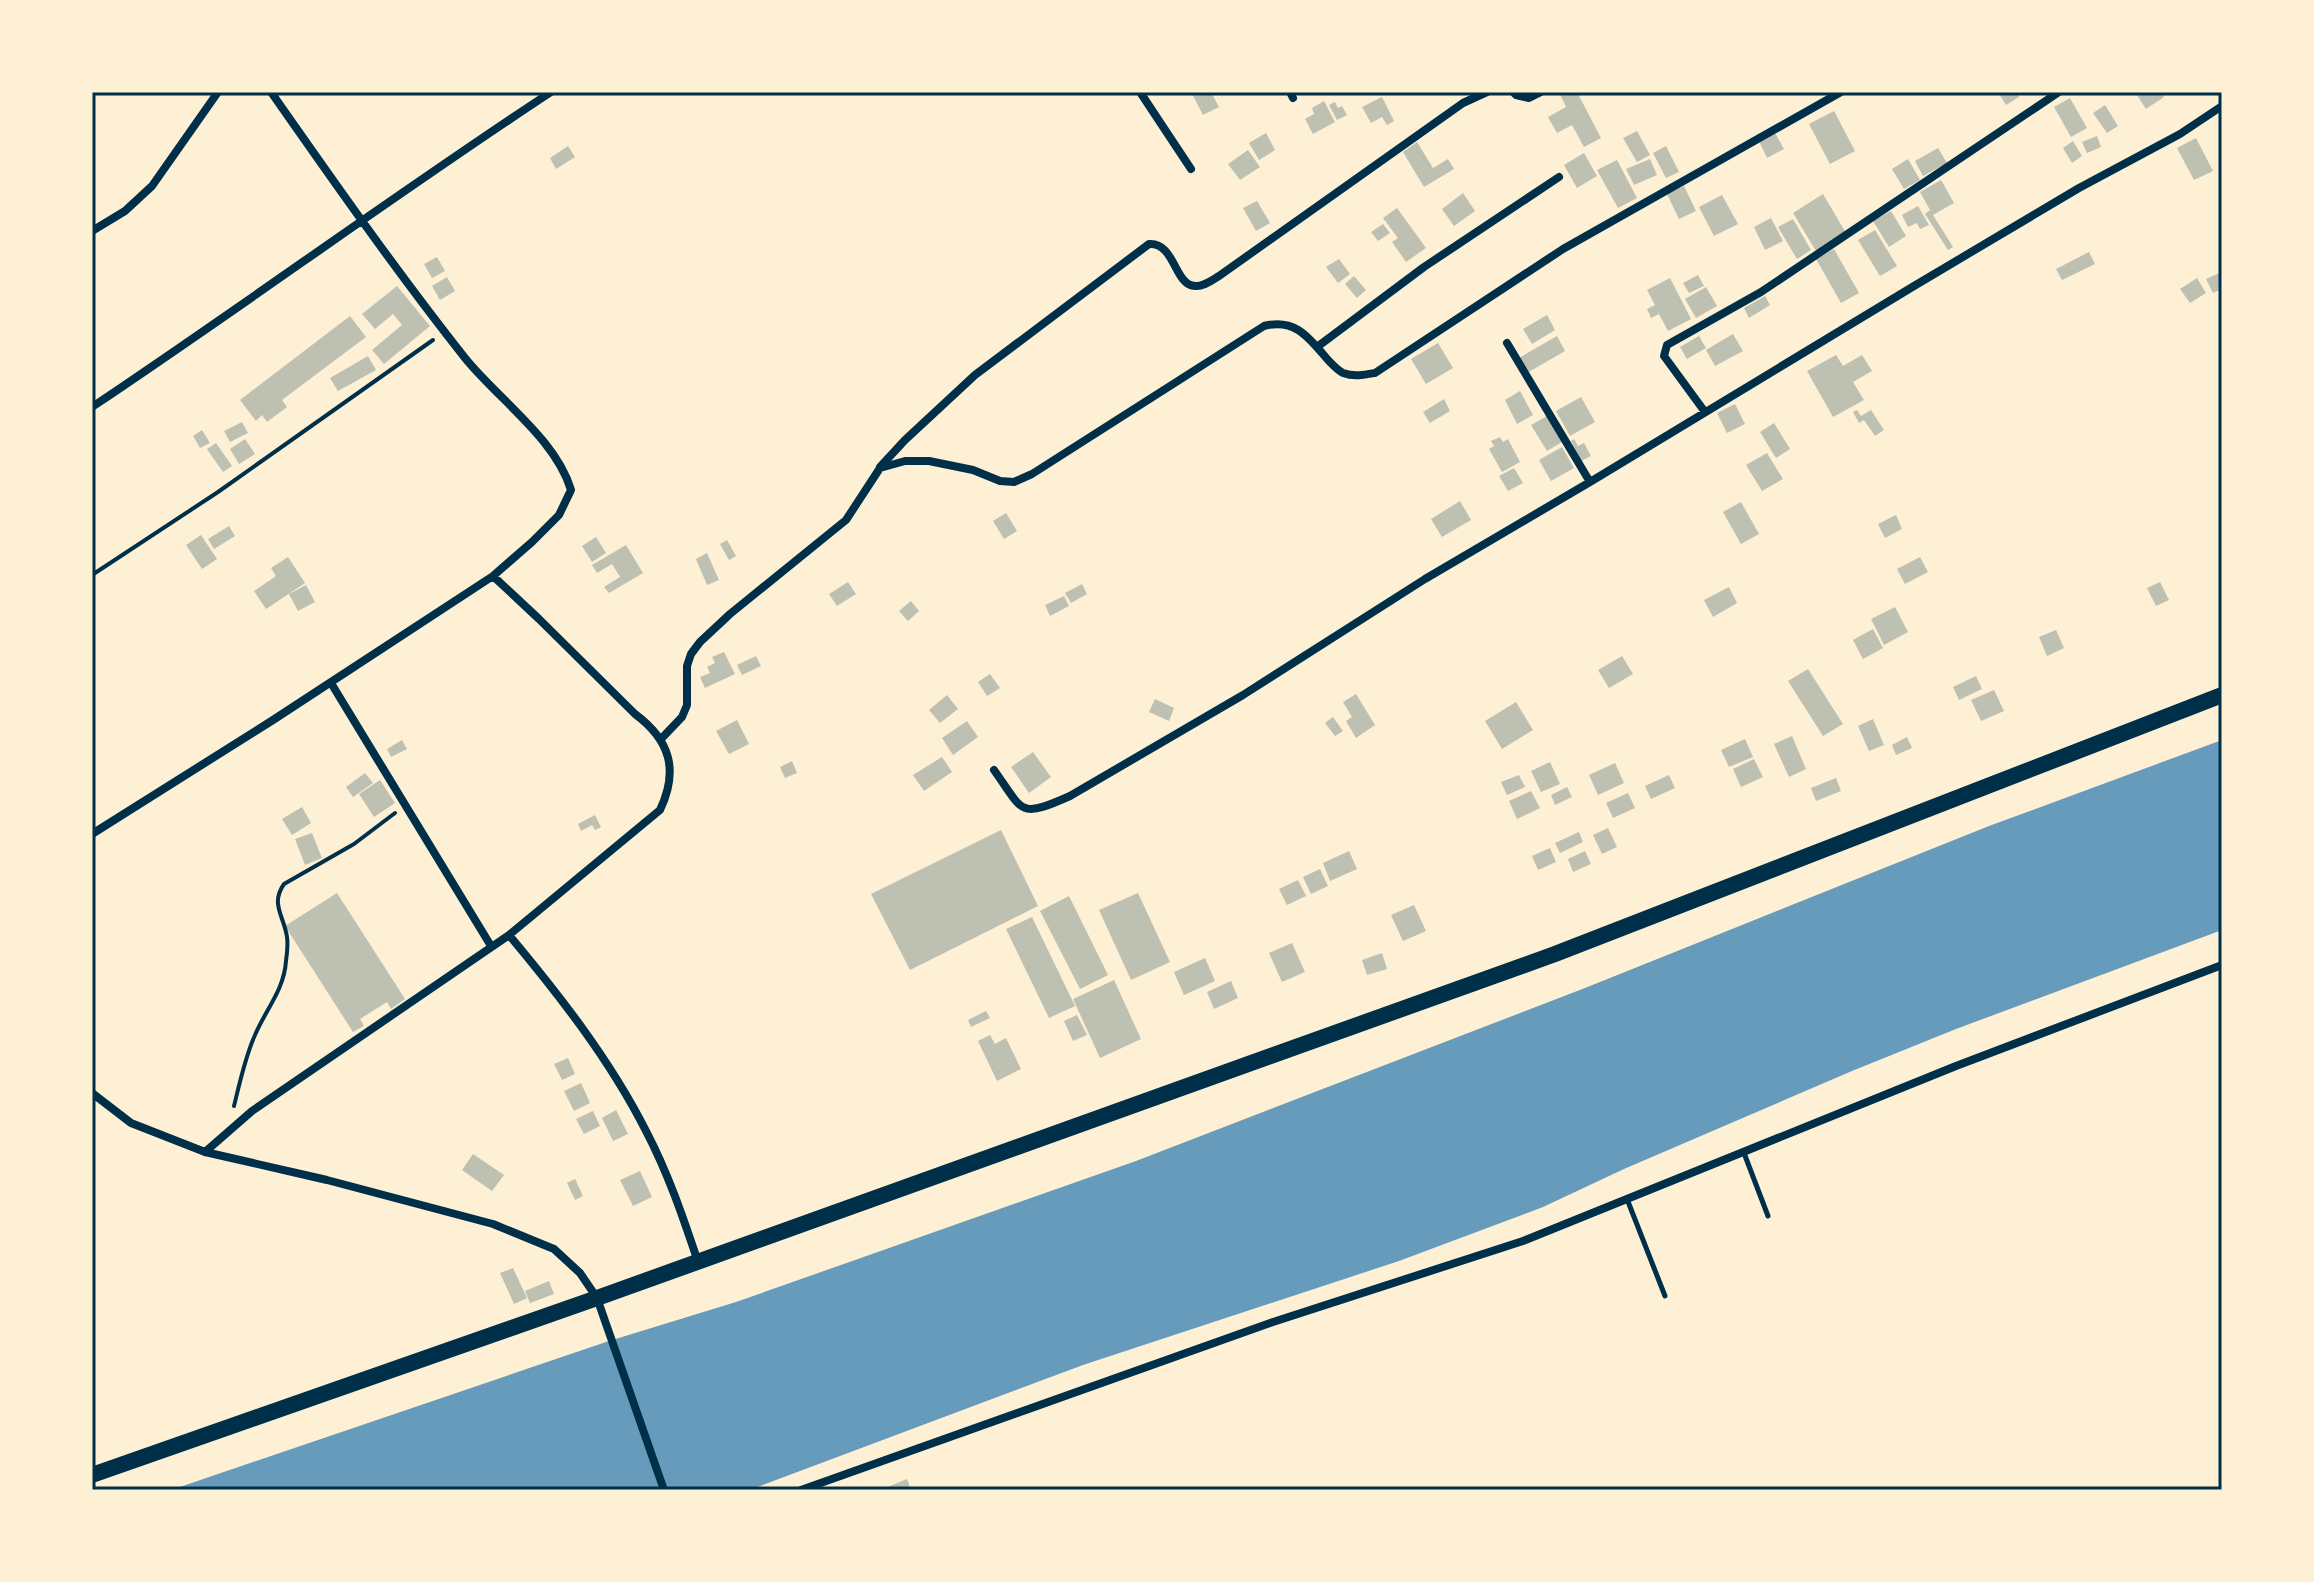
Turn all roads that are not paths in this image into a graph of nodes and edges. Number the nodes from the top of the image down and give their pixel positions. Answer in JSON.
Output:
{"nodes":[{"id":1,"x":218,"y":92,"type":"edge"},
{"id":2,"x":271,"y":92,"type":"edge"},
{"id":3,"x":551,"y":92,"type":"edge"},
{"id":4,"x":1140,"y":92,"type":"edge"},
{"id":5,"x":1487,"y":92,"type":"edge"},
{"id":6,"x":1513,"y":92,"type":"edge"},
{"id":7,"x":1541,"y":92,"type":"edge"},
{"id":8,"x":1841,"y":92,"type":"edge"},
{"id":9,"x":2059,"y":92,"type":"edge"},
{"id":10,"x":2222,"y":106,"type":"edge"},
{"id":11,"x":1191,"y":169,"type":"dead end"},
{"id":12,"x":1559,"y":177,"type":"dead end"},
{"id":13,"x":362,"y":222,"type":"junction"},
{"id":14,"x":92,"y":231,"type":"edge"},
{"id":15,"x":1507,"y":343,"type":"dead end"},
{"id":16,"x":1317,"y":347,"type":"junction"},
{"id":17,"x":92,"y":407,"type":"edge"},
{"id":18,"x":1705,"y":412,"type":"junction"},
{"id":19,"x":880,"y":468,"type":"junction"},
{"id":20,"x":1590,"y":482,"type":"junction"},
{"id":21,"x":493,"y":576,"type":"junction"},
{"id":22,"x":331,"y":683,"type":"junction"},
{"id":23,"x":2222,"y":695,"type":"edge"},
{"id":24,"x":661,"y":739,"type":"junction"},
{"id":25,"x":994,"y":770,"type":"dead end"},
{"id":26,"x":92,"y":834,"type":"edge"},
{"id":27,"x":509,"y":935,"type":"junction"},
{"id":28,"x":491,"y":946,"type":"junction"},
{"id":29,"x":2222,"y":965,"type":"edge"},
{"id":30,"x":92,"y":1093,"type":"edge"},
{"id":31,"x":205,"y":1152,"type":"junction"},
{"id":32,"x":1744,"y":1152,"type":"junction"},
{"id":33,"x":1627,"y":1198,"type":"junction"},
{"id":34,"x":1768,"y":1216,"type":"dead end"},
{"id":35,"x":698,"y":1262,"type":"junction"},
{"id":36,"x":1665,"y":1296,"type":"dead end"},
{"id":37,"x":597,"y":1298,"type":"junction"},
{"id":38,"x":92,"y":1475,"type":"edge"},
{"id":39,"x":664,"y":1490,"type":"edge"},
{"id":40,"x":801,"y":1490,"type":"edge"}],
"edges":[{"from":1,"to":14,"type":"street"},
{"from":2,"to":13,"type":"street"},
{"from":3,"to":13,"type":"street"},
{"from":4,"to":11,"type":"street"},
{"from":5,"to":19,"type":"street"},
{"from":6,"to":7,"type":"street"},
{"from":8,"to":16,"type":"street"},
{"from":9,"to":18,"type":"street"},
{"from":10,"to":18,"type":"street"},
{"from":12,"to":16,"type":"street"},
{"from":13,"to":17,"type":"street"},
{"from":13,"to":21,"type":"street"},
{"from":15,"to":20,"type":"street"},
{"from":16,"to":19,"type":"street"},
{"from":18,"to":20,"type":"street"},
{"from":19,"to":24,"type":"street"},
{"from":20,"to":25,"type":"street"},
{"from":21,"to":22,"type":"street"},
{"from":21,"to":24,"type":"street"},
{"from":22,"to":26,"type":"street"},
{"from":22,"to":28,"type":"street"},
{"from":23,"to":35,"type":"main road"},
{"from":24,"to":27,"type":"street"},
{"from":27,"to":28,"type":"street"},
{"from":27,"to":35,"type":"street"},
{"from":28,"to":31,"type":"street"},
{"from":29,"to":32,"type":"street"},
{"from":30,"to":31,"type":"street"},
{"from":31,"to":37,"type":"street"},
{"from":32,"to":33,"type":"street"},
{"from":32,"to":34,"type":"lane"},
{"from":33,"to":36,"type":"lane"},
{"from":33,"to":40,"type":"street"},
{"from":35,"to":37,"type":"main road"},
{"from":37,"to":38,"type":"main road"},
{"from":37,"to":39,"type":"street"}]}
